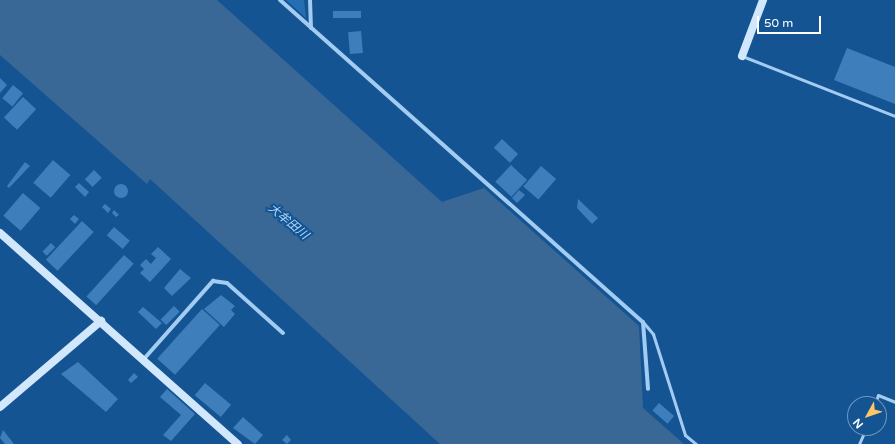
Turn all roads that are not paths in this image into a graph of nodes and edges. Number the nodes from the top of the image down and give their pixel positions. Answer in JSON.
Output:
{"nodes":[{"id":1,"x":280,"y":0,"type":"edge"},
{"id":2,"x":310,"y":0,"type":"edge"},
{"id":3,"x":763,"y":0,"type":"edge"},
{"id":4,"x":311,"y":28,"type":"junction"},
{"id":5,"x":742,"y":56,"type":"joint"},
{"id":6,"x":895,"y":116,"type":"edge"},
{"id":7,"x":0,"y":233,"type":"edge"},
{"id":8,"x":100,"y":322,"type":"junction"},
{"id":9,"x":643,"y":322,"type":"junction"},
{"id":10,"x":283,"y":333,"type":"dead end"},
{"id":11,"x":143,"y":360,"type":"junction"},
{"id":12,"x":648,"y":389,"type":"dead end"},
{"id":13,"x":0,"y":407,"type":"edge"},
{"id":14,"x":238,"y":444,"type":"edge"},
{"id":15,"x":696,"y":444,"type":"edge"}],
"edges":[{"from":1,"to":4,"type":"street"},
{"from":2,"to":4,"type":"street"},
{"from":3,"to":5,"type":"street"},
{"from":4,"to":9,"type":"street"},
{"from":5,"to":6,"type":"lane"},
{"from":7,"to":8,"type":"street"},
{"from":8,"to":11,"type":"street"},
{"from":8,"to":13,"type":"street"},
{"from":9,"to":12,"type":"street"},
{"from":9,"to":15,"type":"lane"},
{"from":10,"to":11,"type":"street"},
{"from":11,"to":14,"type":"street"}]}
